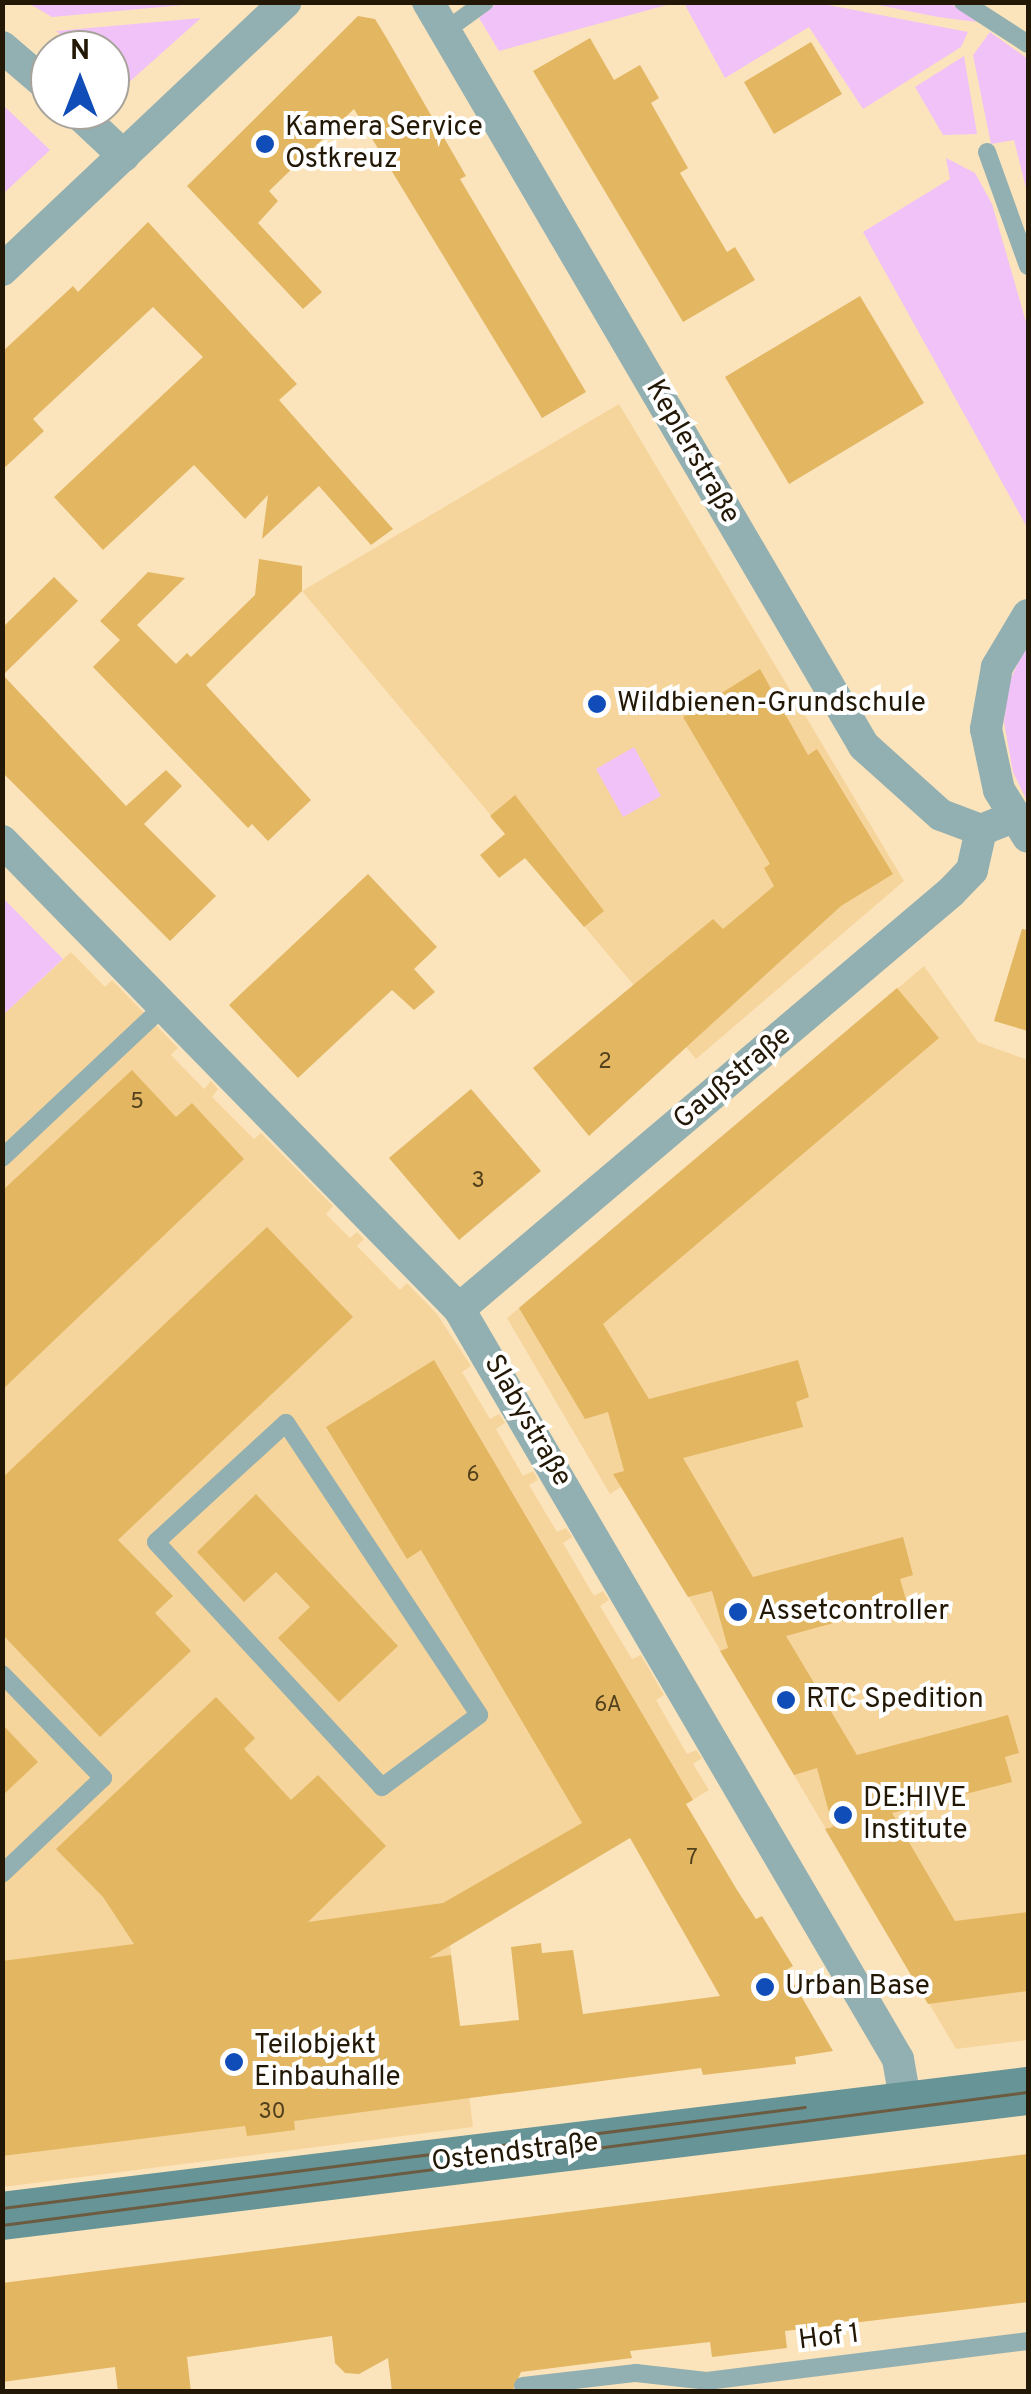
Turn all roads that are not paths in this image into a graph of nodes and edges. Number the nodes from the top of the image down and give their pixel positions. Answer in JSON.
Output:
{"nodes":[{"id":1,"x":285,"y":2,"type":"edge"},
{"id":2,"x":428,"y":2,"type":"edge"},
{"id":3,"x":485,"y":2,"type":"edge"},
{"id":4,"x":962,"y":2,"type":"edge"},
{"id":5,"x":446,"y":31,"type":"junction"},
{"id":6,"x":1028,"y":44,"type":"edge"},
{"id":7,"x":2,"y":47,"type":"edge"},
{"id":8,"x":30,"y":71,"type":"edge"},
{"id":9,"x":97,"y":130,"type":"edge"},
{"id":10,"x":986,"y":152,"type":"dead end"},
{"id":11,"x":124,"y":156,"type":"junction"},
{"id":12,"x":1028,"y":266,"type":"edge"},
{"id":13,"x":2,"y":270,"type":"edge"},
{"id":14,"x":1028,"y":615,"type":"edge"},
{"id":15,"x":1021,"y":827,"type":"edge"},
{"id":16,"x":981,"y":830,"type":"junction"},
{"id":17,"x":2,"y":841,"type":"edge"},
{"id":18,"x":164,"y":1006,"type":"junction"},
{"id":19,"x":2,"y":1158,"type":"edge"},
{"id":20,"x":459,"y":1309,"type":"junction"},
{"id":21,"x":244,"y":1642,"type":"joint"},
{"id":22,"x":2,"y":1674,"type":"edge"},
{"id":23,"x":2,"y":1874,"type":"edge"},
{"id":24,"x":1028,"y":2091,"type":"edge"},
{"id":25,"x":906,"y":2104,"type":"junction"},
{"id":26,"x":2,"y":2216,"type":"edge"},
{"id":27,"x":1028,"y":2341,"type":"edge"},
{"id":28,"x":637,"y":2382,"type":"edge"},
{"id":29,"x":522,"y":2386,"type":"dead end"}],
"edges":[{"from":1,"to":11,"type":"street"},
{"from":2,"to":5,"type":"street","name":"Keplerstraße"},
{"from":3,"to":5,"type":"lane"},
{"from":4,"to":6,"type":"lane"},
{"from":5,"to":16,"type":"street","name":"Keplerstraße"},
{"from":7,"to":8,"type":"street"},
{"from":9,"to":11,"type":"street"},
{"from":10,"to":12,"type":"lane"},
{"from":11,"to":13,"type":"street"},
{"from":14,"to":15,"type":"street"},
{"from":15,"to":16,"type":"street"},
{"from":16,"to":20,"type":"street","name":"Gaußstraße"},
{"from":17,"to":18,"type":"street","name":"Slabystraße"},
{"from":18,"to":19,"type":"lane"},
{"from":18,"to":20,"type":"street","name":"Slabystraße"},
{"from":20,"to":25,"type":"street","name":"Slabystraße"},
{"from":21,"to":21,"type":"lane"},
{"from":22,"to":23,"type":"lane"},
{"from":24,"to":25,"type":"street","name":"Ostendstraße"},
{"from":25,"to":26,"type":"street","name":"Ostendstraße"},
{"from":27,"to":28,"type":"lane","name":"Hof 1"},
{"from":28,"to":29,"type":"lane","name":"Hof 1"}]}
